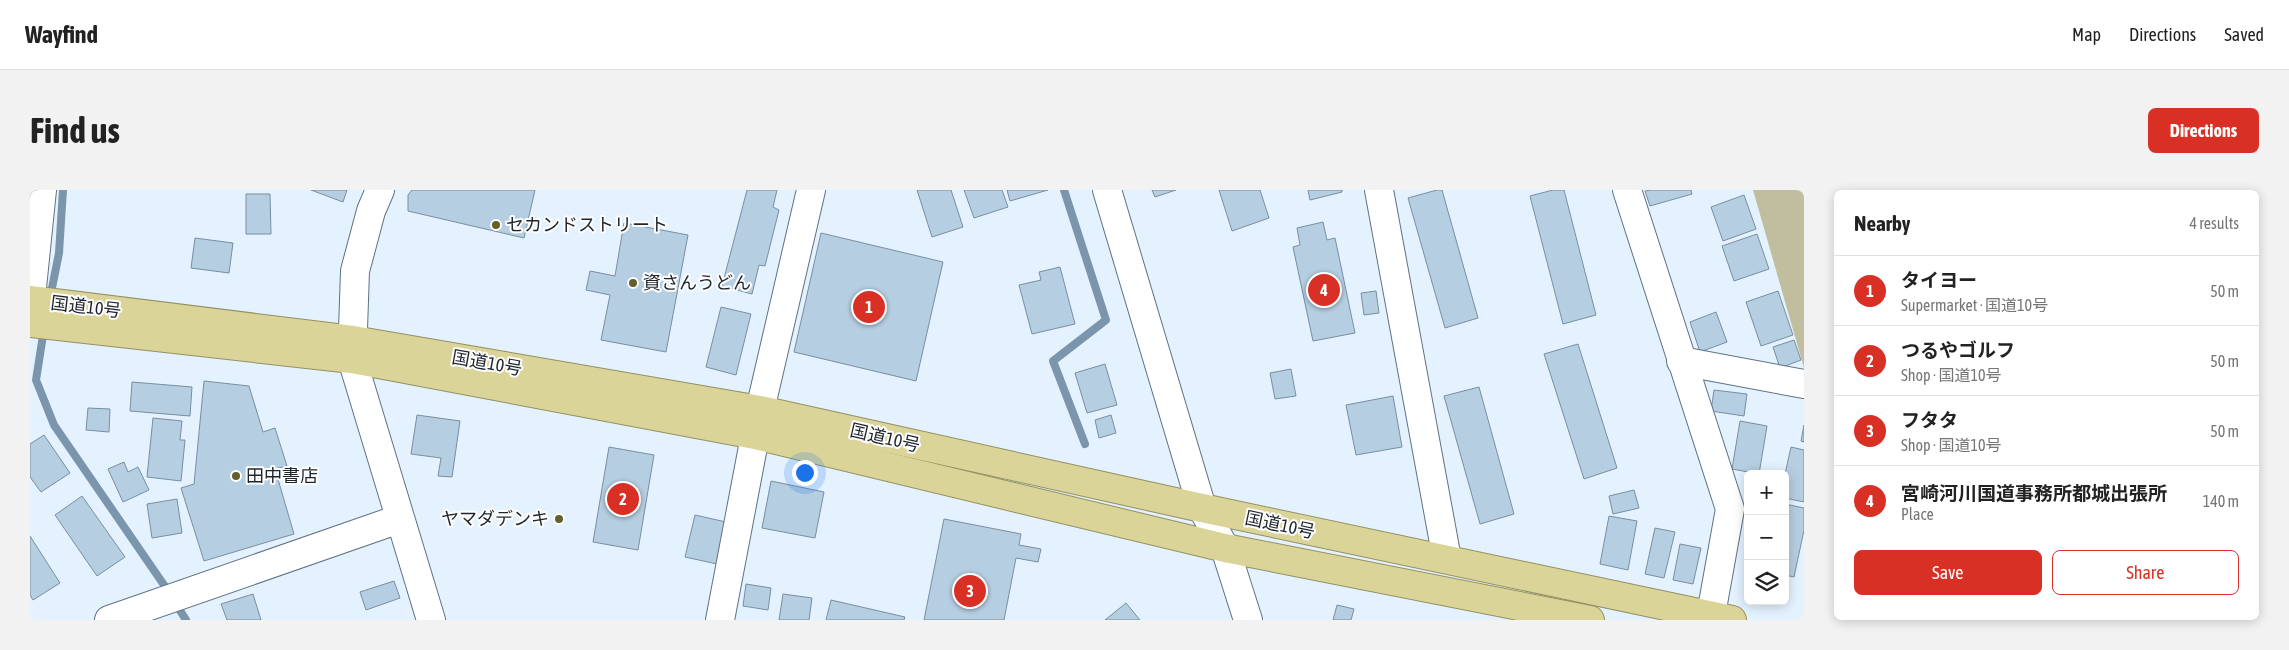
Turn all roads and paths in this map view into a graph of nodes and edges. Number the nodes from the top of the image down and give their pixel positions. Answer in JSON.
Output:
{"nodes":[{"id":1,"x":42,"y":190,"type":"edge"},
{"id":2,"x":380,"y":190,"type":"edge"},
{"id":3,"x":811,"y":190,"type":"edge"},
{"id":4,"x":1107,"y":190,"type":"edge"},
{"id":5,"x":1379,"y":190,"type":"edge"},
{"id":6,"x":1627,"y":190,"type":"edge"},
{"id":7,"x":30,"y":308,"type":"edge"},
{"id":8,"x":352,"y":349,"type":"junction"},
{"id":9,"x":1681,"y":361,"type":"junction"},
{"id":10,"x":1804,"y":384,"type":"edge"},
{"id":11,"x":758,"y":422,"type":"junction"},
{"id":12,"x":1202,"y":508,"type":"junction"},
{"id":13,"x":399,"y":519,"type":"junction"},
{"id":14,"x":1225,"y":548,"type":"junction"},
{"id":15,"x":1447,"y":560,"type":"junction"},
{"id":16,"x":1718,"y":619,"type":"edge"},
{"id":17,"x":109,"y":620,"type":"edge"},
{"id":18,"x":431,"y":620,"type":"edge"},
{"id":19,"x":720,"y":620,"type":"edge"},
{"id":20,"x":1248,"y":620,"type":"edge"},
{"id":21,"x":1590,"y":620,"type":"edge"}],
"edges":[{"from":1,"to":7,"type":"street"},
{"from":2,"to":8,"type":"street"},
{"from":3,"to":11,"type":"street"},
{"from":4,"to":12,"type":"street"},
{"from":5,"to":15,"type":"street"},
{"from":6,"to":9,"type":"street"},
{"from":7,"to":8,"type":"highway","name":"国道10号"},
{"from":8,"to":11,"type":"highway","name":"国道10号"},
{"from":8,"to":13,"type":"street"},
{"from":9,"to":10,"type":"street"},
{"from":9,"to":16,"type":"street"},
{"from":11,"to":12,"type":"highway","name":"国道10号"},
{"from":11,"to":14,"type":"highway","name":"国道10号"},
{"from":11,"to":19,"type":"street"},
{"from":12,"to":14,"type":"street"},
{"from":12,"to":15,"type":"highway","name":"国道10号"},
{"from":13,"to":17,"type":"street"},
{"from":13,"to":18,"type":"street"},
{"from":14,"to":20,"type":"street"},
{"from":14,"to":21,"type":"highway","name":"国道10号"},
{"from":15,"to":16,"type":"highway","name":"国道10号"}]}
